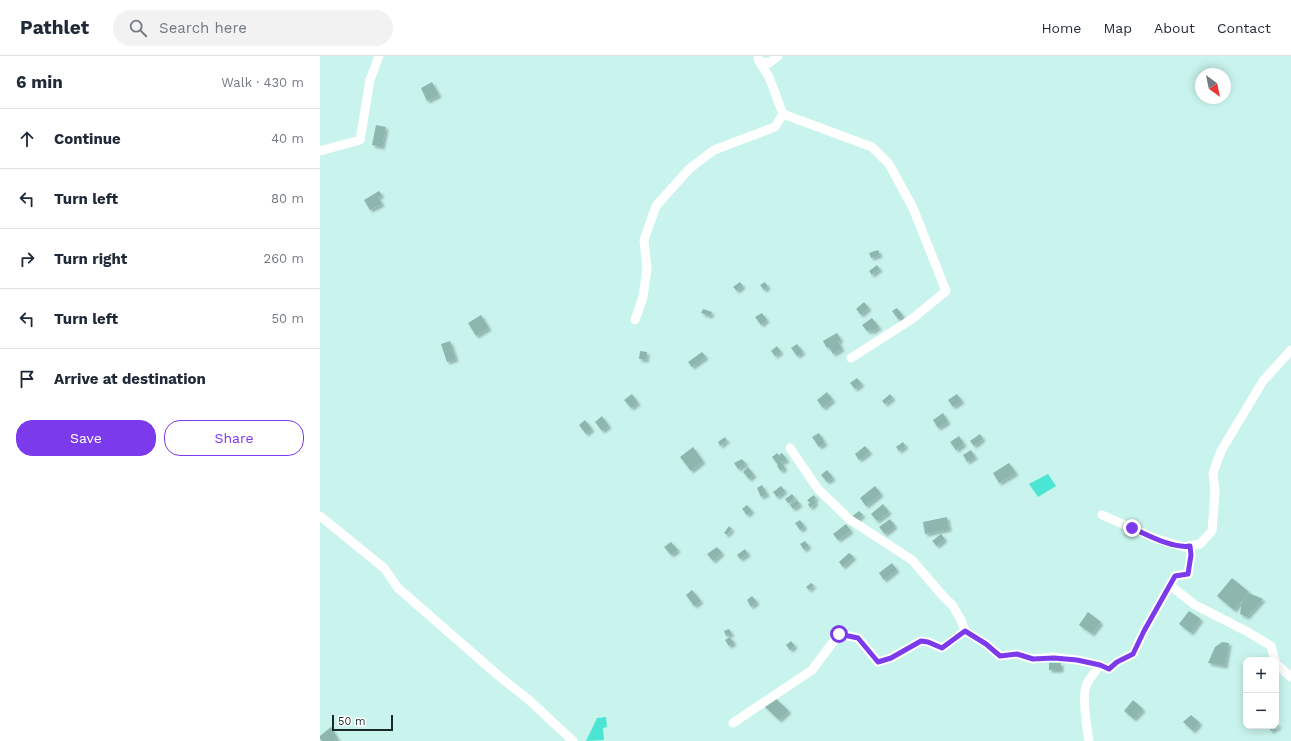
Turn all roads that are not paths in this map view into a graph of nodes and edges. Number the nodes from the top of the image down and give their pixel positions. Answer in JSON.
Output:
{"nodes":[{"id":1,"x":379,"y":56,"type":"edge"},
{"id":2,"x":778,"y":56,"type":"edge"},
{"id":3,"x":758,"y":58,"type":"edge"},
{"id":4,"x":783,"y":114,"type":"junction"},
{"id":5,"x":320,"y":152,"type":"edge"},
{"id":6,"x":635,"y":320,"type":"dead end"},
{"id":7,"x":1291,"y":350,"type":"edge"},
{"id":8,"x":851,"y":358,"type":"dead end"},
{"id":9,"x":790,"y":448,"type":"dead end"},
{"id":10,"x":1102,"y":515,"type":"dead end"},
{"id":11,"x":320,"y":516,"type":"edge"},
{"id":12,"x":1190,"y":546,"type":"junction"},
{"id":13,"x":1171,"y":586,"type":"dead end"},
{"id":14,"x":965,"y":631,"type":"junction"},
{"id":15,"x":1274,"y":657,"type":"edge"},
{"id":16,"x":1100,"y":665,"type":"junction"},
{"id":17,"x":1279,"y":667,"type":"edge"},
{"id":18,"x":1291,"y":677,"type":"edge"},
{"id":19,"x":733,"y":723,"type":"dead end"},
{"id":20,"x":573,"y":741,"type":"edge"},
{"id":21,"x":1088,"y":741,"type":"edge"}],
"edges":[{"from":1,"to":5,"type":"street"},
{"from":2,"to":3,"type":"street"},
{"from":3,"to":4,"type":"street"},
{"from":4,"to":6,"type":"street"},
{"from":4,"to":8,"type":"street"},
{"from":7,"to":12,"type":"street"},
{"from":9,"to":14,"type":"street"},
{"from":10,"to":12,"type":"street"},
{"from":11,"to":20,"type":"street"},
{"from":12,"to":16,"type":"street"},
{"from":13,"to":15,"type":"street"},
{"from":14,"to":16,"type":"street"},
{"from":14,"to":19,"type":"street"},
{"from":16,"to":21,"type":"street"},
{"from":17,"to":18,"type":"street"}]}
